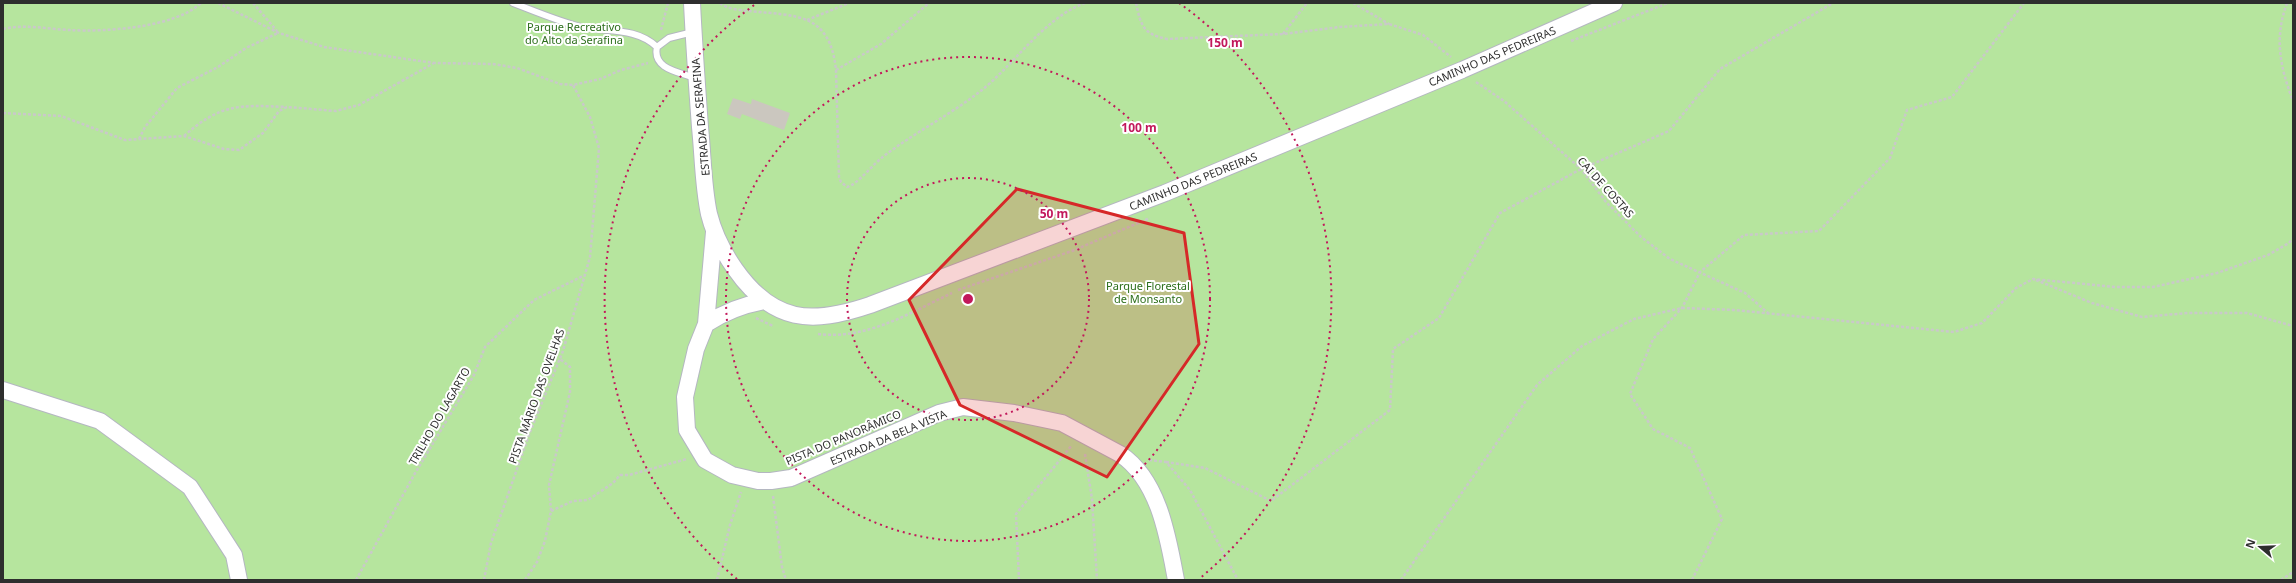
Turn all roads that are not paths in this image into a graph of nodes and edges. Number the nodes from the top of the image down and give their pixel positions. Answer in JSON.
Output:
{"nodes":[{"id":1,"x":512,"y":3,"type":"edge"},
{"id":2,"x":692,"y":3,"type":"edge"},
{"id":3,"x":1614,"y":3,"type":"edge"},
{"id":4,"x":693,"y":32,"type":"junction"},
{"id":5,"x":657,"y":47,"type":"junction"},
{"id":6,"x":696,"y":78,"type":"junction"},
{"id":7,"x":714,"y":231,"type":"junction"},
{"id":8,"x":764,"y":301,"type":"junction"},
{"id":9,"x":706,"y":324,"type":"junction"},
{"id":10,"x":3,"y":390,"type":"edge"},
{"id":11,"x":239,"y":580,"type":"edge"},
{"id":12,"x":1176,"y":580,"type":"edge"}],
"edges":[{"from":1,"to":5,"type":"lane"},
{"from":2,"to":4,"type":"street","name":"ESTRADA DA SERAFINA"},
{"from":3,"to":8,"type":"street","name":"CAMINHO DAS PEDREIRAS"},
{"from":4,"to":5,"type":"lane"},
{"from":4,"to":6,"type":"street","name":"ESTRADA DA SERAFINA"},
{"from":5,"to":6,"type":"lane"},
{"from":6,"to":7,"type":"street","name":"ESTRADA DA SERAFINA"},
{"from":7,"to":8,"type":"street","name":"CAMINHO DAS PEDREIRAS"},
{"from":7,"to":9,"type":"street","name":"ESTRADA DA BELA VISTA"},
{"from":8,"to":9,"type":"street"},
{"from":9,"to":12,"type":"street","name":"ESTRADA DA BELA VISTA"},
{"from":10,"to":11,"type":"street"}]}
